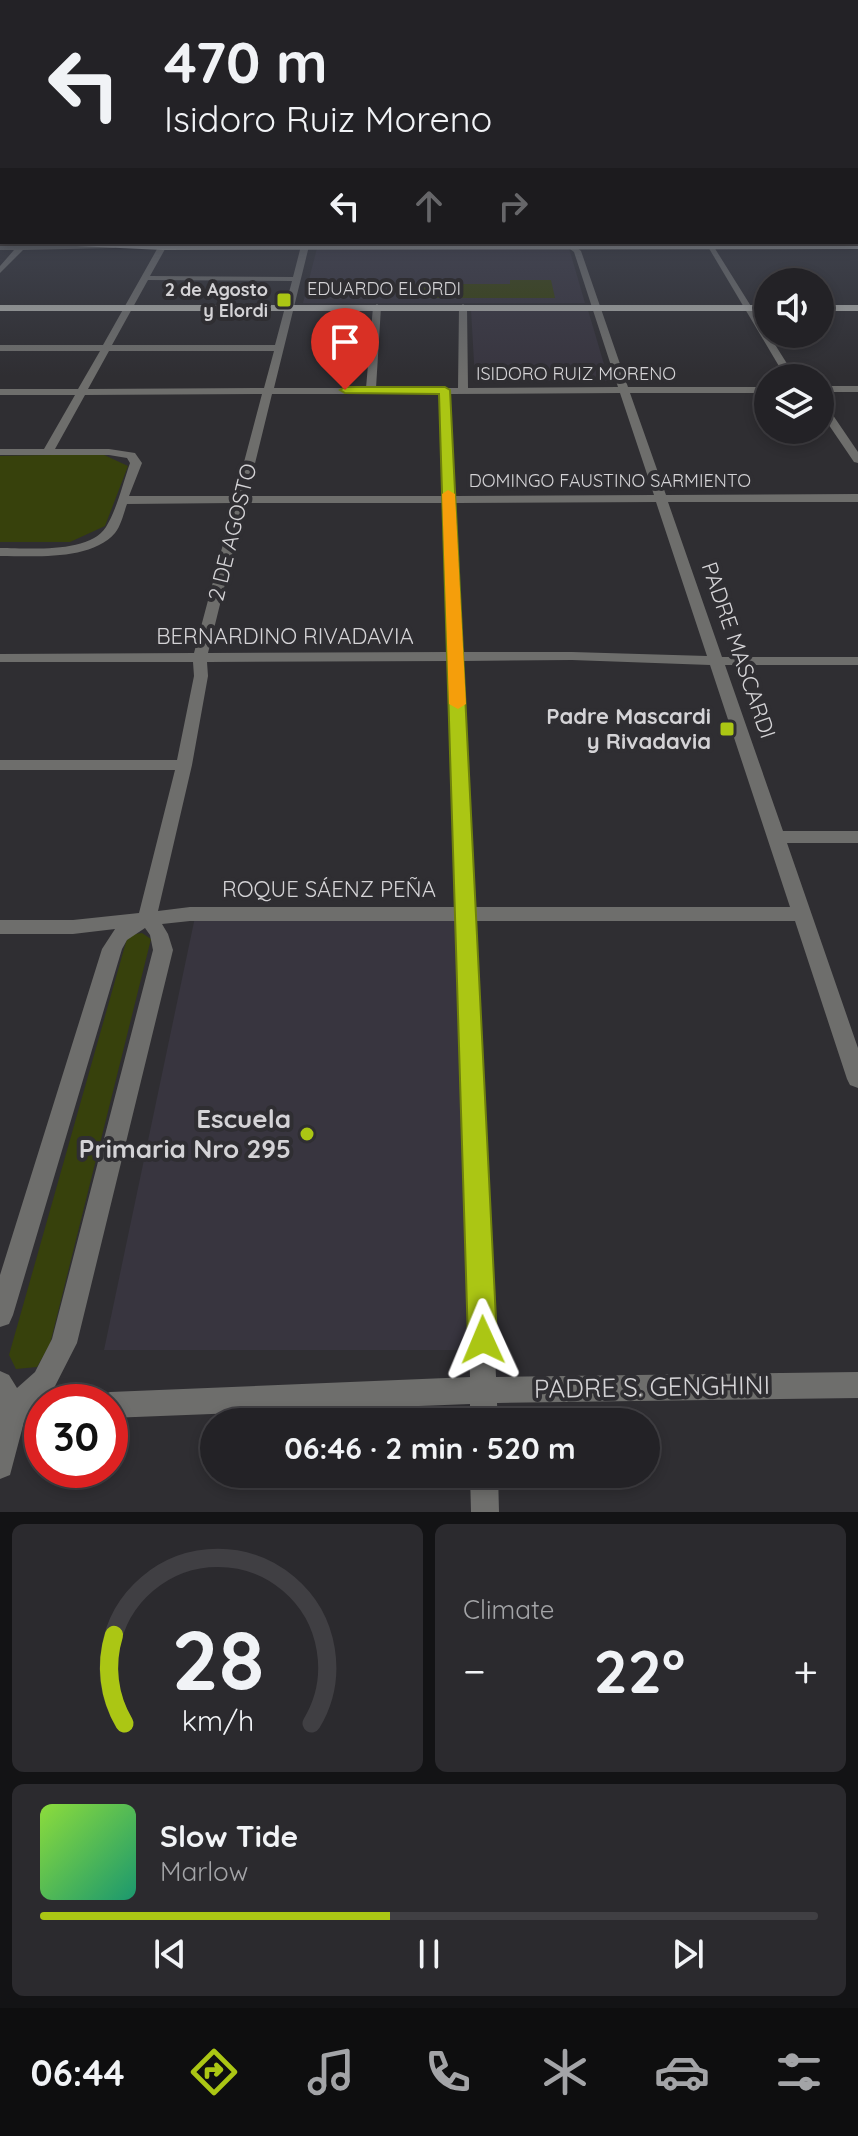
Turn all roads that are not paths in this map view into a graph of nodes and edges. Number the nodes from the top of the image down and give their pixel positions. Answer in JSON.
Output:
{"nodes":[{"id":1,"x":84,"y":244,"type":"edge"},
{"id":2,"x":164,"y":244,"type":"edge"},
{"id":3,"x":306,"y":244,"type":"edge"},
{"id":4,"x":401,"y":244,"type":"edge"},
{"id":5,"x":486,"y":244,"type":"edge"},
{"id":6,"x":568,"y":244,"type":"edge"},
{"id":7,"x":670,"y":244,"type":"edge"},
{"id":8,"x":112,"y":246,"type":"junction"},
{"id":9,"x":858,"y":246,"type":"edge"},
{"id":10,"x":21,"y":247,"type":"junction"},
{"id":11,"x":710,"y":247,"type":"junction"},
{"id":12,"x":0,"y":248,"type":"edge"},
{"id":13,"x":0,"y":271,"type":"edge"},
{"id":14,"x":145,"y":278,"type":"junction"},
{"id":15,"x":298,"y":279,"type":"junction"},
{"id":16,"x":377,"y":307,"type":"junction"},
{"id":17,"x":463,"y":307,"type":"junction"},
{"id":18,"x":594,"y":307,"type":"junction"},
{"id":19,"x":747,"y":307,"type":"junction"},
{"id":20,"x":754,"y":307,"type":"edge"},
{"id":21,"x":0,"y":308,"type":"edge"},
{"id":22,"x":129,"y":308,"type":"junction"},
{"id":23,"x":289,"y":308,"type":"junction"},
{"id":24,"x":834,"y":308,"type":"edge"},
{"id":25,"x":858,"y":308,"type":"edge"},
{"id":26,"x":0,"y":348,"type":"edge"},
{"id":27,"x":106,"y":348,"type":"junction"},
{"id":28,"x":280,"y":348,"type":"junction"},
{"id":29,"x":782,"y":364,"type":"edge"},
{"id":30,"x":834,"y":389,"type":"edge"},
{"id":31,"x":858,"y":389,"type":"edge"},
{"id":32,"x":268,"y":390,"type":"junction"},
{"id":33,"x":371,"y":390,"type":"junction"},
{"id":34,"x":454,"y":390,"type":"junction"},
{"id":35,"x":754,"y":390,"type":"edge"},
{"id":36,"x":79,"y":391,"type":"junction"},
{"id":37,"x":622,"y":391,"type":"junction"},
{"id":38,"x":0,"y":392,"type":"edge"},
{"id":39,"x":834,"y":425,"type":"edge"},
{"id":40,"x":0,"y":452,"type":"edge"},
{"id":41,"x":48,"y":452,"type":"junction"},
{"id":42,"x":858,"y":460,"type":"edge"},
{"id":43,"x":858,"y":498,"type":"edge"},
{"id":44,"x":241,"y":499,"type":"junction"},
{"id":45,"x":448,"y":499,"type":"junction"},
{"id":46,"x":662,"y":499,"type":"junction"},
{"id":47,"x":123,"y":500,"type":"junction"},
{"id":48,"x":0,"y":552,"type":"edge"},
{"id":49,"x":0,"y":658,"type":"edge"},
{"id":50,"x":200,"y":658,"type":"junction"},
{"id":51,"x":456,"y":658,"type":"junction"},
{"id":52,"x":717,"y":661,"type":"junction"},
{"id":53,"x":858,"y":661,"type":"edge"},
{"id":54,"x":0,"y":765,"type":"edge"},
{"id":55,"x":184,"y":765,"type":"junction"},
{"id":56,"x":777,"y":837,"type":"junction"},
{"id":57,"x":858,"y":837,"type":"edge"},
{"id":58,"x":467,"y":913,"type":"junction"},
{"id":59,"x":804,"y":914,"type":"junction"},
{"id":60,"x":147,"y":917,"type":"junction"},
{"id":61,"x":0,"y":927,"type":"edge"},
{"id":62,"x":858,"y":1079,"type":"edge"},
{"id":63,"x":0,"y":1315,"type":"edge"},
{"id":64,"x":0,"y":1384,"type":"edge"},
{"id":65,"x":858,"y":1385,"type":"edge"},
{"id":66,"x":483,"y":1390,"type":"junction"},
{"id":67,"x":128,"y":1404,"type":"edge"},
{"id":68,"x":484,"y":1408,"type":"edge"},
{"id":69,"x":7,"y":1409,"type":"edge"},
{"id":70,"x":0,"y":1465,"type":"edge"},
{"id":71,"x":484,"y":1488,"type":"edge"},
{"id":72,"x":485,"y":1512,"type":"edge"}],
"edges":[{"from":1,"to":8,"type":"main road"},
{"from":2,"to":3,"type":"main road"},
{"from":2,"to":8,"type":"main road"},
{"from":2,"to":14,"type":"street"},
{"from":3,"to":4,"type":"main road"},
{"from":3,"to":15,"type":"street","name":"2 DE AGOSTO"},
{"from":4,"to":5,"type":"main road"},
{"from":5,"to":6,"type":"main road"},
{"from":6,"to":7,"type":"main road"},
{"from":6,"to":18,"type":"street","name":"PADRE MASCARDI"},
{"from":7,"to":11,"type":"main road"},
{"from":8,"to":10,"type":"street"},
{"from":9,"to":11,"type":"main road"},
{"from":10,"to":12,"type":"street"},
{"from":10,"to":13,"type":"street"},
{"from":11,"to":19,"type":"street"},
{"from":14,"to":15,"type":"street"},
{"from":14,"to":22,"type":"street"},
{"from":15,"to":23,"type":"street","name":"2 DE AGOSTO"},
{"from":16,"to":17,"type":"main road","name":"EDUARDO ELORDI"},
{"from":16,"to":23,"type":"main road","name":"EDUARDO ELORDI"},
{"from":16,"to":33,"type":"street"},
{"from":17,"to":18,"type":"main road","name":"EDUARDO ELORDI"},
{"from":17,"to":34,"type":"street"},
{"from":18,"to":19,"type":"main road","name":"EDUARDO ELORDI"},
{"from":18,"to":37,"type":"street","name":"PADRE MASCARDI"},
{"from":19,"to":20,"type":"main road","name":"EDUARDO ELORDI"},
{"from":19,"to":29,"type":"street"},
{"from":21,"to":22,"type":"main road","name":"EDUARDO ELORDI"},
{"from":22,"to":23,"type":"main road","name":"EDUARDO ELORDI"},
{"from":22,"to":27,"type":"street"},
{"from":23,"to":28,"type":"street","name":"2 DE AGOSTO"},
{"from":24,"to":25,"type":"main road"},
{"from":26,"to":27,"type":"street"},
{"from":27,"to":28,"type":"street"},
{"from":27,"to":36,"type":"street"},
{"from":28,"to":32,"type":"street","name":"2 DE AGOSTO"},
{"from":30,"to":31,"type":"street"},
{"from":32,"to":33,"type":"street","name":"ISIDORO RUIZ MORENO"},
{"from":32,"to":36,"type":"street","name":"ISIDORO RUIZ MORENO"},
{"from":32,"to":44,"type":"street","name":"2 DE AGOSTO"},
{"from":33,"to":34,"type":"street","name":"ISIDORO RUIZ MORENO"},
{"from":34,"to":37,"type":"street","name":"ISIDORO RUIZ MORENO"},
{"from":34,"to":45,"type":"street"},
{"from":35,"to":37,"type":"street","name":"ISIDORO RUIZ MORENO"},
{"from":36,"to":38,"type":"street","name":"ISIDORO RUIZ MORENO"},
{"from":36,"to":41,"type":"street"},
{"from":37,"to":46,"type":"street","name":"PADRE MASCARDI"},
{"from":39,"to":42,"type":"street"},
{"from":40,"to":41,"type":"street"},
{"from":41,"to":47,"type":"street"},
{"from":43,"to":46,"type":"street","name":"DOMINGO FAUSTINO SARMIENTO"},
{"from":44,"to":45,"type":"street","name":"DOMINGO FAUSTINO SARMIENTO"},
{"from":44,"to":47,"type":"street","name":"DOMINGO FAUSTINO SARMIENTO"},
{"from":44,"to":50,"type":"street","name":"2 DE AGOSTO"},
{"from":45,"to":46,"type":"street","name":"DOMINGO FAUSTINO SARMIENTO"},
{"from":45,"to":51,"type":"street"},
{"from":46,"to":52,"type":"street","name":"PADRE MASCARDI"},
{"from":47,"to":48,"type":"street"},
{"from":49,"to":50,"type":"street","name":"BERNARDINO RIVADAVIA"},
{"from":50,"to":51,"type":"street","name":"BERNARDINO RIVADAVIA"},
{"from":50,"to":55,"type":"street","name":"2 DE AGOSTO"},
{"from":51,"to":52,"type":"street","name":"BERNARDINO RIVADAVIA"},
{"from":51,"to":58,"type":"street"},
{"from":52,"to":53,"type":"street","name":"BERNARDINO RIVADAVIA"},
{"from":52,"to":56,"type":"street","name":"PADRE MASCARDI"},
{"from":54,"to":55,"type":"street"},
{"from":55,"to":60,"type":"street","name":"2 DE AGOSTO"},
{"from":56,"to":57,"type":"street"},
{"from":56,"to":59,"type":"street","name":"PADRE MASCARDI"},
{"from":58,"to":59,"type":"street","name":"ROQUE SÁENZ PEÑA"},
{"from":58,"to":60,"type":"street","name":"ROQUE SÁENZ PEÑA"},
{"from":58,"to":66,"type":"street"},
{"from":59,"to":62,"type":"street","name":"PADRE MASCARDI"},
{"from":60,"to":61,"type":"street","name":"ROQUE SÁENZ PEÑA"},
{"from":60,"to":63,"type":"street"},
{"from":60,"to":69,"type":"street"},
{"from":64,"to":69,"type":"street"},
{"from":65,"to":66,"type":"street","name":"PADRE S. GENGHINI"},
{"from":66,"to":67,"type":"street","name":"PADRE S. GENGHINI"},
{"from":66,"to":68,"type":"street"},
{"from":69,"to":70,"type":"street"},
{"from":71,"to":72,"type":"street"}]}
